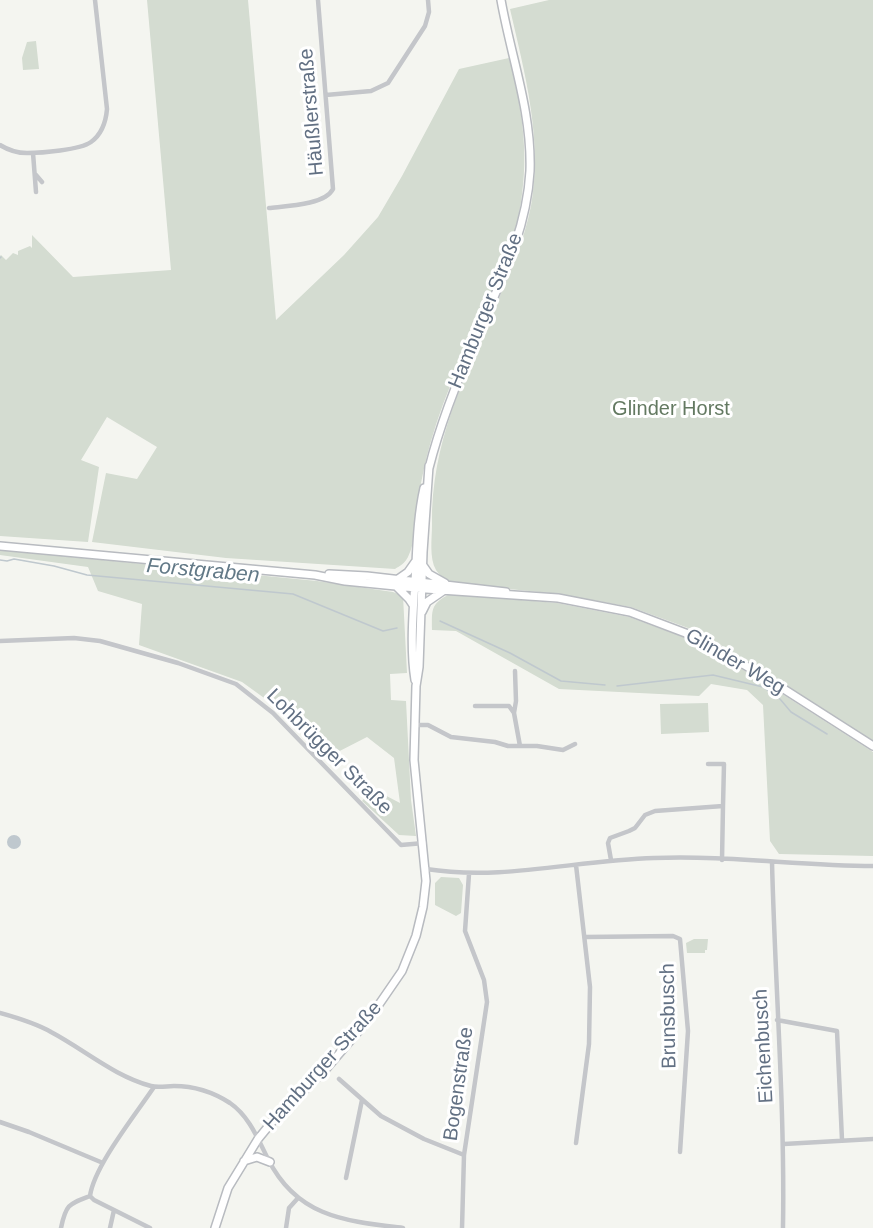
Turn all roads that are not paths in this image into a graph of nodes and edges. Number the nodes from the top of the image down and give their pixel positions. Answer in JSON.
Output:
{"nodes":[{"id":1,"x":95,"y":0,"type":"edge"},
{"id":2,"x":318,"y":0,"type":"edge"},
{"id":3,"x":428,"y":0,"type":"edge"},
{"id":4,"x":501,"y":0,"type":"edge"},
{"id":5,"x":326,"y":95,"type":"junction"},
{"id":6,"x":0,"y":145,"type":"edge"},
{"id":7,"x":33,"y":153,"type":"junction"},
{"id":8,"x":35,"y":172,"type":"junction"},
{"id":9,"x":42,"y":182,"type":"dead end"},
{"id":10,"x":36,"y":192,"type":"dead end"},
{"id":11,"x":269,"y":208,"type":"dead end"},
{"id":12,"x":0,"y":546,"type":"edge"},
{"id":13,"x":419,"y":562,"type":"junction"},
{"id":14,"x":397,"y":582,"type":"junction"},
{"id":15,"x":418,"y":585,"type":"junction"},
{"id":16,"x":445,"y":588,"type":"junction"},
{"id":17,"x":414,"y":606,"type":"junction"},
{"id":18,"x":420,"y":618,"type":"junction"},
{"id":19,"x":0,"y":641,"type":"edge"},
{"id":20,"x":515,"y":671,"type":"dead end"},
{"id":21,"x":416,"y":686,"type":"junction"},
{"id":22,"x":475,"y":706,"type":"dead end"},
{"id":23,"x":514,"y":713,"type":"junction"},
{"id":24,"x":415,"y":725,"type":"junction"},
{"id":25,"x":575,"y":744,"type":"dead end"},
{"id":26,"x":520,"y":746,"type":"junction"},
{"id":27,"x":873,"y":746,"type":"edge"},
{"id":28,"x":708,"y":764,"type":"dead end"},
{"id":29,"x":723,"y":806,"type":"junction"},
{"id":30,"x":424,"y":843,"type":"junction"},
{"id":31,"x":611,"y":860,"type":"junction"},
{"id":32,"x":722,"y":860,"type":"junction"},
{"id":33,"x":772,"y":862,"type":"junction"},
{"id":34,"x":576,"y":865,"type":"junction"},
{"id":35,"x":873,"y":866,"type":"edge"},
{"id":36,"x":426,"y":870,"type":"junction"},
{"id":37,"x":469,"y":874,"type":"junction"},
{"id":38,"x":585,"y":937,"type":"junction"},
{"id":39,"x":0,"y":1013,"type":"edge"},
{"id":40,"x":777,"y":1020,"type":"junction"},
{"id":41,"x":339,"y":1079,"type":"dead end"},
{"id":42,"x":154,"y":1087,"type":"junction"},
{"id":43,"x":362,"y":1100,"type":"junction"},
{"id":44,"x":0,"y":1122,"type":"edge"},
{"id":45,"x":258,"y":1139,"type":"junction"},
{"id":46,"x":873,"y":1139,"type":"edge"},
{"id":47,"x":842,"y":1140,"type":"junction"},
{"id":48,"x":576,"y":1143,"type":"dead end"},
{"id":49,"x":784,"y":1144,"type":"junction"},
{"id":50,"x":680,"y":1152,"type":"dead end"},
{"id":51,"x":464,"y":1155,"type":"junction"},
{"id":52,"x":244,"y":1161,"type":"junction"},
{"id":53,"x":270,"y":1162,"type":"junction"},
{"id":54,"x":103,"y":1163,"type":"junction"},
{"id":55,"x":346,"y":1178,"type":"dead end"},
{"id":56,"x":90,"y":1196,"type":"junction"},
{"id":57,"x":298,"y":1198,"type":"junction"},
{"id":58,"x":114,"y":1210,"type":"junction"},
{"id":59,"x":61,"y":1228,"type":"edge"},
{"id":60,"x":110,"y":1228,"type":"edge"},
{"id":61,"x":150,"y":1228,"type":"edge"},
{"id":62,"x":215,"y":1228,"type":"edge"},
{"id":63,"x":286,"y":1228,"type":"edge"},
{"id":64,"x":403,"y":1228,"type":"edge"},
{"id":65,"x":462,"y":1228,"type":"edge"},
{"id":66,"x":783,"y":1228,"type":"edge"}],
"edges":[{"from":1,"to":7,"type":"street"},
{"from":2,"to":5,"type":"street","name":"Häußlerstraße"},
{"from":3,"to":5,"type":"street"},
{"from":4,"to":13,"type":"main road","name":"Hamburger Straße"},
{"from":5,"to":11,"type":"street","name":"Häußlerstraße"},
{"from":6,"to":7,"type":"street"},
{"from":7,"to":8,"type":"street"},
{"from":8,"to":9,"type":"street"},
{"from":8,"to":10,"type":"street"},
{"from":12,"to":14,"type":"main road","name":"Glinder Weg"},
{"from":13,"to":14,"type":"main road"},
{"from":13,"to":15,"type":"main road","name":"Hamburger Straße"},
{"from":13,"to":16,"type":"main road"},
{"from":14,"to":15,"type":"main road","name":"Glinder Weg"},
{"from":14,"to":17,"type":"main road"},
{"from":15,"to":16,"type":"main road","name":"Glinder Weg"},
{"from":15,"to":17,"type":"main road","name":"Hamburger Straße"},
{"from":15,"to":18,"type":"main road","name":"Hamburger Straße"},
{"from":16,"to":18,"type":"main road"},
{"from":16,"to":27,"type":"main road","name":"Glinder Weg"},
{"from":17,"to":21,"type":"main road","name":"Hamburger Straße"},
{"from":18,"to":21,"type":"main road","name":"Hamburger Straße"},
{"from":19,"to":30,"type":"street","name":"Lohbrügger Straße"},
{"from":20,"to":23,"type":"street"},
{"from":21,"to":24,"type":"main road","name":"Hamburger Straße"},
{"from":22,"to":23,"type":"street"},
{"from":23,"to":26,"type":"street"},
{"from":24,"to":26,"type":"street"},
{"from":24,"to":30,"type":"main road","name":"Hamburger Straße"},
{"from":25,"to":26,"type":"street"},
{"from":28,"to":29,"type":"street"},
{"from":29,"to":31,"type":"street"},
{"from":29,"to":32,"type":"street"},
{"from":30,"to":36,"type":"main road","name":"Hamburger Straße"},
{"from":31,"to":32,"type":"street"},
{"from":31,"to":34,"type":"street"},
{"from":32,"to":33,"type":"street"},
{"from":33,"to":35,"type":"street"},
{"from":33,"to":40,"type":"street","name":"Eichenbusch"},
{"from":34,"to":37,"type":"street"},
{"from":34,"to":38,"type":"street"},
{"from":36,"to":37,"type":"street"},
{"from":36,"to":45,"type":"main road","name":"Hamburger Straße"},
{"from":37,"to":51,"type":"street","name":"Bogenstraße"},
{"from":38,"to":48,"type":"street"},
{"from":38,"to":50,"type":"street","name":"Brunsbusch"},
{"from":39,"to":42,"type":"street"},
{"from":40,"to":47,"type":"street"},
{"from":40,"to":49,"type":"street","name":"Eichenbusch"},
{"from":41,"to":43,"type":"street"},
{"from":42,"to":45,"type":"street"},
{"from":42,"to":54,"type":"street"},
{"from":43,"to":51,"type":"street"},
{"from":43,"to":55,"type":"street"},
{"from":44,"to":54,"type":"street"},
{"from":45,"to":52,"type":"main road","name":"Hamburger Straße"},
{"from":45,"to":53,"type":"street"},
{"from":46,"to":47,"type":"street"},
{"from":47,"to":49,"type":"street"},
{"from":49,"to":66,"type":"street","name":"Eichenbusch"},
{"from":51,"to":65,"type":"street","name":"Bogenstraße"},
{"from":52,"to":53,"type":"main road"},
{"from":52,"to":62,"type":"main road","name":"Hamburger Straße"},
{"from":53,"to":57,"type":"street"},
{"from":54,"to":56,"type":"street"},
{"from":56,"to":58,"type":"street"},
{"from":56,"to":59,"type":"street"},
{"from":57,"to":63,"type":"street"},
{"from":57,"to":64,"type":"street"},
{"from":58,"to":60,"type":"street"},
{"from":58,"to":61,"type":"street"}]}
